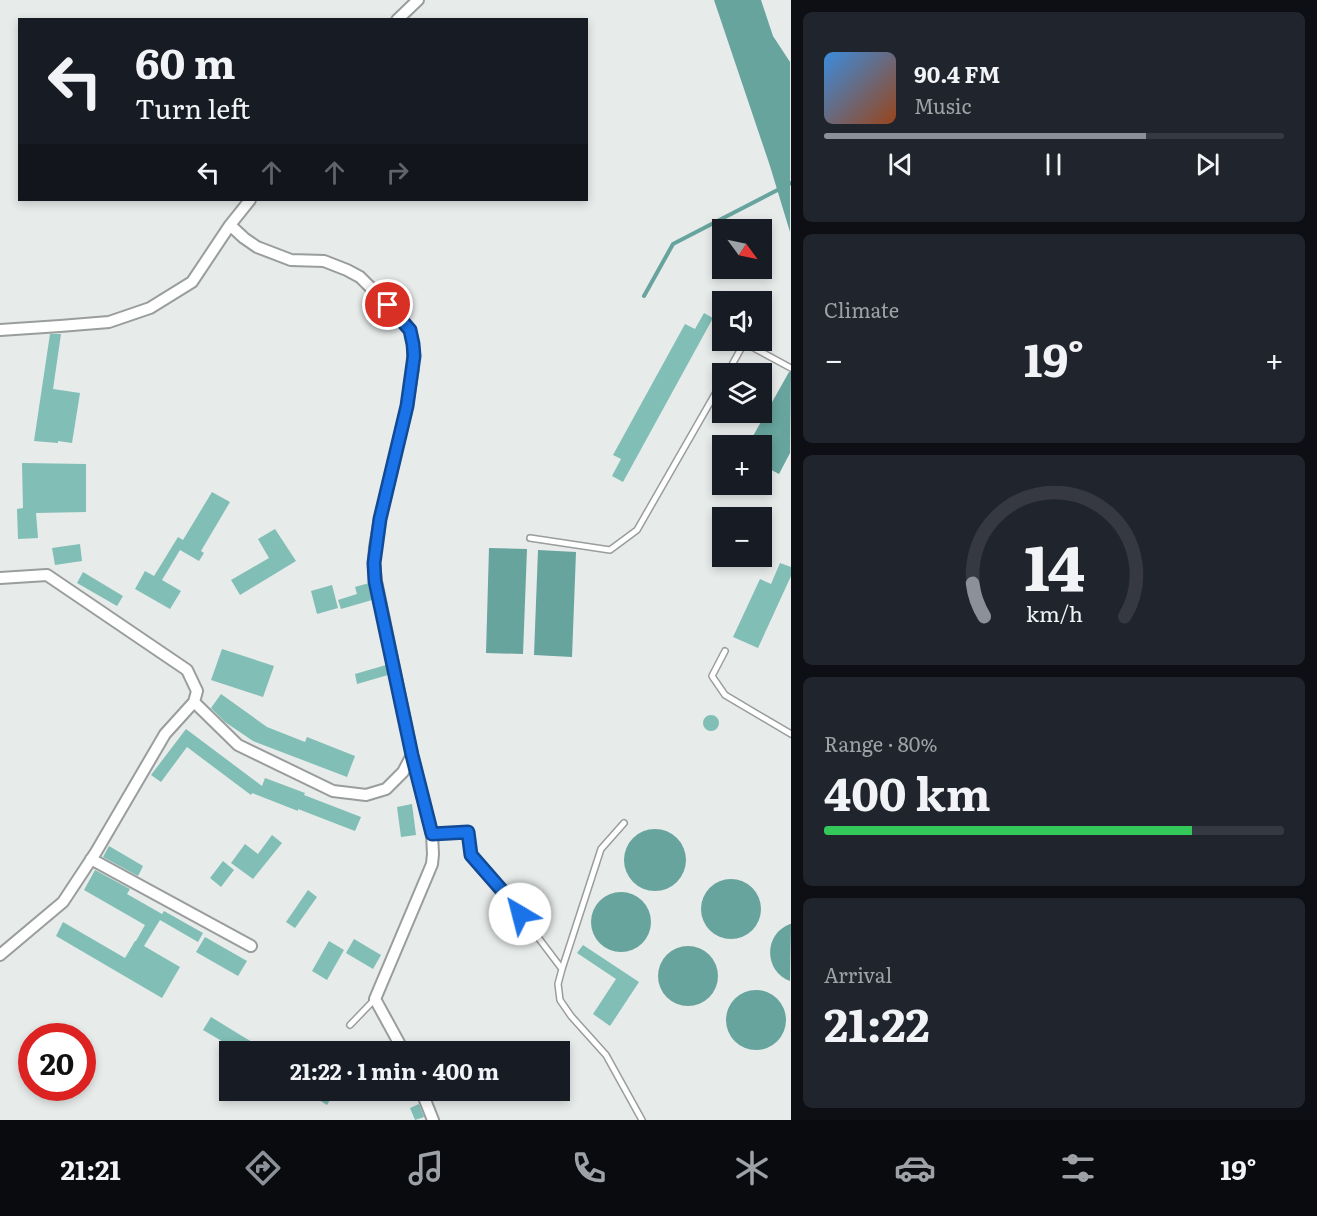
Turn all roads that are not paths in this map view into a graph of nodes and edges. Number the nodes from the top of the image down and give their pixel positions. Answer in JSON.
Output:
{"nodes":[{"id":1,"x":418,"y":0,"type":"edge"},
{"id":2,"x":399,"y":18,"type":"edge"},
{"id":3,"x":249,"y":201,"type":"edge"},
{"id":4,"x":230,"y":225,"type":"junction"},
{"id":5,"x":0,"y":330,"type":"edge"},
{"id":6,"x":758,"y":351,"type":"edge"},
{"id":7,"x":790,"y":368,"type":"edge"},
{"id":8,"x":712,"y":399,"type":"edge"},
{"id":9,"x":530,"y":538,"type":"dead end"},
{"id":10,"x":0,"y":578,"type":"edge"},
{"id":11,"x":725,"y":651,"type":"dead end"},
{"id":12,"x":194,"y":702,"type":"junction"},
{"id":13,"x":790,"y":734,"type":"edge"},
{"id":14,"x":412,"y":755,"type":"junction"},
{"id":15,"x":624,"y":823,"type":"dead end"},
{"id":16,"x":432,"y":834,"type":"junction"},
{"id":17,"x":91,"y":859,"type":"junction"},
{"id":18,"x":251,"y":946,"type":"dead end"},
{"id":19,"x":0,"y":955,"type":"edge"},
{"id":20,"x":562,"y":969,"type":"junction"},
{"id":21,"x":375,"y":999,"type":"junction"},
{"id":22,"x":350,"y":1025,"type":"dead end"},
{"id":23,"x":398,"y":1041,"type":"edge"},
{"id":24,"x":425,"y":1101,"type":"edge"},
{"id":25,"x":433,"y":1120,"type":"edge"},
{"id":26,"x":642,"y":1120,"type":"edge"}],
"edges":[{"from":1,"to":2,"type":"street"},
{"from":3,"to":4,"type":"street"},
{"from":4,"to":5,"type":"street"},
{"from":4,"to":14,"type":"street"},
{"from":6,"to":7,"type":"lane"},
{"from":8,"to":9,"type":"lane"},
{"from":10,"to":12,"type":"street"},
{"from":11,"to":13,"type":"lane"},
{"from":12,"to":14,"type":"street"},
{"from":12,"to":17,"type":"street"},
{"from":14,"to":16,"type":"street"},
{"from":15,"to":20,"type":"lane"},
{"from":16,"to":20,"type":"lane"},
{"from":16,"to":21,"type":"street"},
{"from":17,"to":18,"type":"street"},
{"from":17,"to":19,"type":"street"},
{"from":20,"to":26,"type":"lane"},
{"from":21,"to":22,"type":"lane"},
{"from":21,"to":23,"type":"street"},
{"from":24,"to":25,"type":"street"}]}
